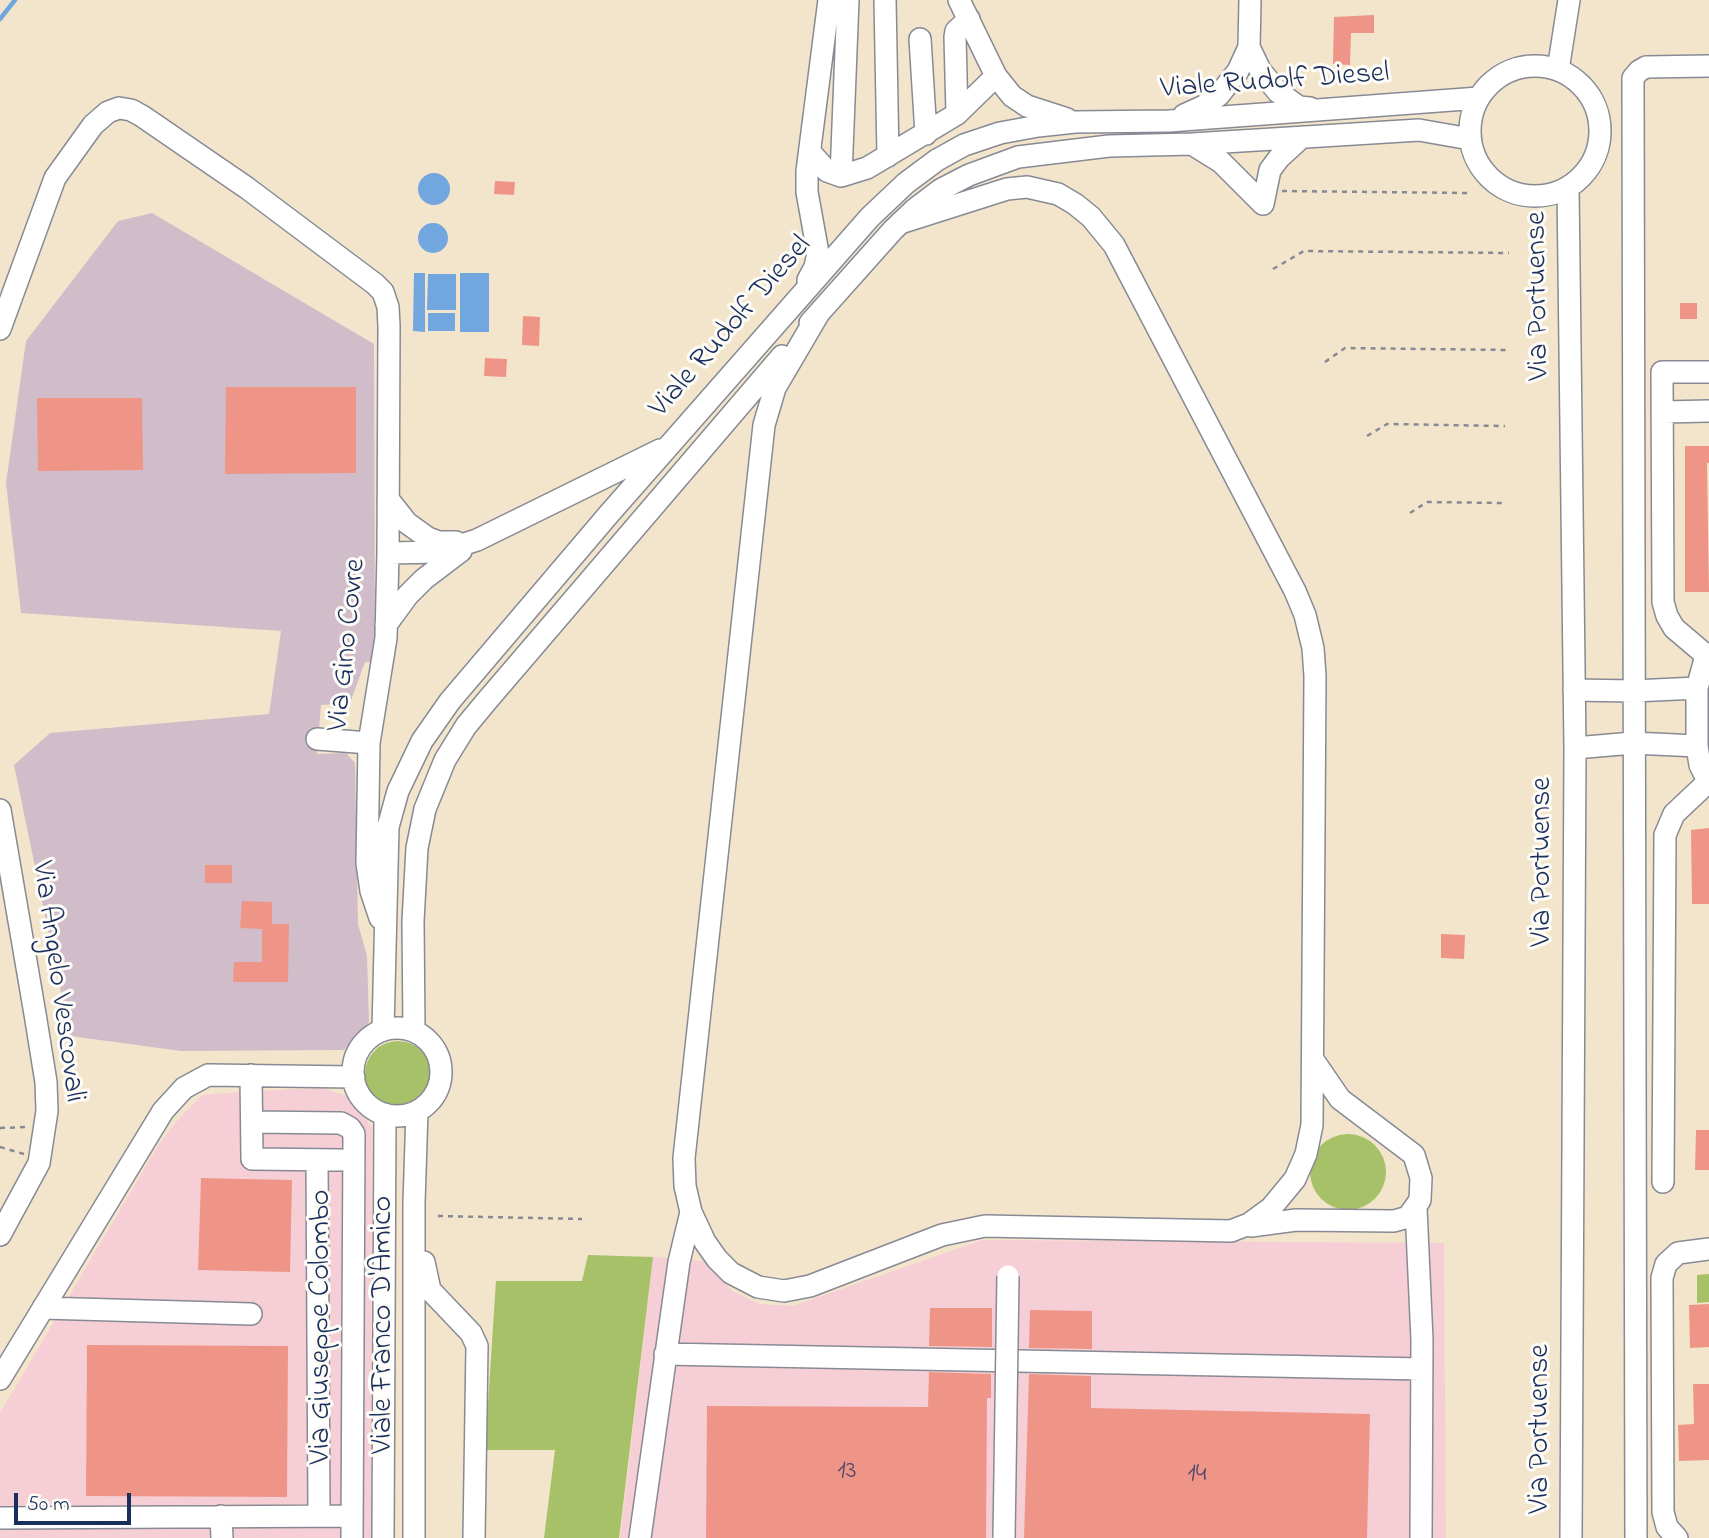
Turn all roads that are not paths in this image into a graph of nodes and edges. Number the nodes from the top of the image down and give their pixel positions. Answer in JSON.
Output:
{"nodes":[{"id":1,"x":829,"y":0,"type":"edge"},
{"id":2,"x":848,"y":0,"type":"edge"},
{"id":3,"x":885,"y":0,"type":"edge"},
{"id":4,"x":1250,"y":0,"type":"edge"},
{"id":5,"x":1569,"y":0,"type":"edge"},
{"id":6,"x":964,"y":10,"type":"edge"},
{"id":7,"x":920,"y":39,"type":"dead end"},
{"id":8,"x":1249,"y":47,"type":"junction"},
{"id":9,"x":1709,"y":66,"type":"edge"},
{"id":10,"x":1558,"y":70,"type":"junction"},
{"id":11,"x":996,"y":76,"type":"junction"},
{"id":12,"x":1479,"y":98,"type":"junction"},
{"id":13,"x":1347,"y":109,"type":"junction"},
{"id":14,"x":957,"y":114,"type":"junction"},
{"id":15,"x":1075,"y":121,"type":"junction"},
{"id":16,"x":1169,"y":121,"type":"junction"},
{"id":17,"x":926,"y":134,"type":"junction"},
{"id":18,"x":1301,"y":137,"type":"junction"},
{"id":19,"x":1470,"y":139,"type":"junction"},
{"id":20,"x":1192,"y":144,"type":"junction"},
{"id":21,"x":810,"y":152,"type":"junction"},
{"id":22,"x":888,"y":156,"type":"junction"},
{"id":23,"x":841,"y":176,"type":"junction"},
{"id":24,"x":1568,"y":187,"type":"junction"},
{"id":25,"x":900,"y":223,"type":"junction"},
{"id":26,"x":790,"y":307,"type":"junction"},
{"id":27,"x":819,"y":313,"type":"junction"},
{"id":28,"x":0,"y":329,"type":"edge"},
{"id":29,"x":1709,"y":372,"type":"edge"},
{"id":30,"x":1709,"y":411,"type":"edge"},
{"id":31,"x":1663,"y":412,"type":"junction"},
{"id":32,"x":669,"y":446,"type":"junction"},
{"id":33,"x":388,"y":499,"type":"junction"},
{"id":34,"x":477,"y":540,"type":"junction"},
{"id":35,"x":388,"y":554,"type":"junction"},
{"id":36,"x":386,"y":625,"type":"junction"},
{"id":37,"x":1708,"y":655,"type":"edge"},
{"id":38,"x":1697,"y":688,"type":"junction"},
{"id":39,"x":1574,"y":690,"type":"junction"},
{"id":40,"x":1634,"y":691,"type":"junction"},
{"id":41,"x":317,"y":739,"type":"dead end"},
{"id":42,"x":369,"y":743,"type":"junction"},
{"id":43,"x":1633,"y":743,"type":"junction"},
{"id":44,"x":1697,"y":746,"type":"junction"},
{"id":45,"x":1575,"y":748,"type":"junction"},
{"id":46,"x":1709,"y":783,"type":"edge"},
{"id":47,"x":0,"y":810,"type":"edge"},
{"id":48,"x":385,"y":933,"type":"junction"},
{"id":49,"x":383,"y":1030,"type":"junction"},
{"id":50,"x":414,"y":1031,"type":"junction"},
{"id":51,"x":1314,"y":1061,"type":"junction"},
{"id":52,"x":251,"y":1074,"type":"junction"},
{"id":53,"x":354,"y":1077,"type":"junction"},
{"id":54,"x":417,"y":1111,"type":"junction"},
{"id":55,"x":386,"y":1114,"type":"junction"},
{"id":56,"x":252,"y":1122,"type":"junction"},
{"id":57,"x":341,"y":1124,"type":"junction"},
{"id":58,"x":317,"y":1160,"type":"junction"},
{"id":59,"x":341,"y":1160,"type":"junction"},
{"id":60,"x":1662,"y":1182,"type":"dead end"},
{"id":61,"x":414,"y":1203,"type":"junction"},
{"id":62,"x":1416,"y":1208,"type":"junction"},
{"id":63,"x":691,"y":1212,"type":"junction"},
{"id":64,"x":1231,"y":1231,"type":"junction"},
{"id":65,"x":0,"y":1235,"type":"edge"},
{"id":66,"x":1709,"y":1249,"type":"edge"},
{"id":67,"x":1009,"y":1276,"type":"dead end"},
{"id":68,"x":339,"y":1302,"type":"junction"},
{"id":69,"x":317,"y":1303,"type":"junction"},
{"id":70,"x":43,"y":1308,"type":"junction"},
{"id":71,"x":251,"y":1314,"type":"dead end"},
{"id":72,"x":665,"y":1354,"type":"junction"},
{"id":73,"x":1422,"y":1369,"type":"junction"},
{"id":74,"x":0,"y":1379,"type":"edge"},
{"id":75,"x":648,"y":1480,"type":"junction"},
{"id":76,"x":221,"y":1516,"type":"junction"},
{"id":77,"x":337,"y":1516,"type":"junction"},
{"id":78,"x":0,"y":1518,"type":"edge"},
{"id":79,"x":81,"y":1528,"type":"edge"},
{"id":80,"x":222,"y":1538,"type":"edge"},
{"id":81,"x":340,"y":1538,"type":"edge"},
{"id":82,"x":352,"y":1538,"type":"edge"},
{"id":83,"x":383,"y":1538,"type":"edge"},
{"id":84,"x":414,"y":1538,"type":"edge"},
{"id":85,"x":474,"y":1538,"type":"edge"},
{"id":86,"x":639,"y":1538,"type":"edge"},
{"id":87,"x":649,"y":1538,"type":"edge"},
{"id":88,"x":1004,"y":1538,"type":"edge"},
{"id":89,"x":1421,"y":1538,"type":"edge"},
{"id":90,"x":1571,"y":1538,"type":"edge"},
{"id":91,"x":1636,"y":1538,"type":"edge"},
{"id":92,"x":1677,"y":1538,"type":"edge"}],
"edges":[{"from":1,"to":21,"type":"street"},
{"from":2,"to":23,"type":"street"},
{"from":3,"to":22,"type":"street"},
{"from":4,"to":8,"type":"street"},
{"from":5,"to":10,"type":"street"},
{"from":6,"to":11,"type":"street"},
{"from":6,"to":14,"type":"street"},
{"from":7,"to":17,"type":"street"},
{"from":8,"to":13,"type":"street"},
{"from":8,"to":16,"type":"street"},
{"from":9,"to":40,"type":"street"},
{"from":10,"to":12,"type":"street"},
{"from":10,"to":24,"type":"street"},
{"from":11,"to":14,"type":"street"},
{"from":11,"to":15,"type":"street"},
{"from":12,"to":13,"type":"street","name":"Viale Rudolf Diesel"},
{"from":12,"to":19,"type":"street"},
{"from":13,"to":16,"type":"street","name":"Viale Rudolf Diesel"},
{"from":14,"to":17,"type":"street"},
{"from":15,"to":16,"type":"street","name":"Viale Rudolf Diesel"},
{"from":15,"to":26,"type":"street","name":"Viale Rudolf Diesel"},
{"from":17,"to":22,"type":"street"},
{"from":18,"to":19,"type":"street","name":"Viale Rudolf Diesel"},
{"from":18,"to":20,"type":"street","name":"Viale Rudolf Diesel"},
{"from":18,"to":20,"type":"street"},
{"from":19,"to":24,"type":"street"},
{"from":20,"to":25,"type":"street","name":"Viale Rudolf Diesel"},
{"from":21,"to":23,"type":"street"},
{"from":21,"to":26,"type":"street"},
{"from":22,"to":23,"type":"street"},
{"from":24,"to":39,"type":"street","name":"Via Portuense"},
{"from":25,"to":27,"type":"street","name":"Viale Rudolf Diesel"},
{"from":25,"to":51,"type":"street"},
{"from":26,"to":32,"type":"street","name":"Viale Rudolf Diesel"},
{"from":27,"to":50,"type":"street","name":"Viale Rudolf Diesel"},
{"from":27,"to":63,"type":"street"},
{"from":28,"to":33,"type":"street","name":"Via Gino Covre"},
{"from":29,"to":31,"type":"street"},
{"from":30,"to":31,"type":"street"},
{"from":31,"to":37,"type":"street"},
{"from":32,"to":34,"type":"street"},
{"from":32,"to":48,"type":"street","name":"Viale Rudolf Diesel"},
{"from":33,"to":34,"type":"street"},
{"from":33,"to":35,"type":"street","name":"Via Gino Covre"},
{"from":34,"to":35,"type":"street"},
{"from":34,"to":36,"type":"street"},
{"from":35,"to":36,"type":"street","name":"Via Gino Covre"},
{"from":36,"to":42,"type":"street","name":"Via Gino Covre"},
{"from":37,"to":38,"type":"street"},
{"from":38,"to":40,"type":"street"},
{"from":38,"to":44,"type":"street"},
{"from":39,"to":40,"type":"street"},
{"from":39,"to":45,"type":"street","name":"Via Portuense"},
{"from":40,"to":43,"type":"street"},
{"from":41,"to":42,"type":"street"},
{"from":42,"to":48,"type":"street","name":"Via Gino Covre"},
{"from":43,"to":44,"type":"street"},
{"from":43,"to":45,"type":"street"},
{"from":43,"to":91,"type":"street"},
{"from":44,"to":46,"type":"street"},
{"from":45,"to":90,"type":"street","name":"Via Portuense"},
{"from":46,"to":60,"type":"street"},
{"from":47,"to":65,"type":"street","name":"Via Angelo Vescovali"},
{"from":48,"to":49,"type":"street","name":"Viale Rudolf Diesel"},
{"from":49,"to":50,"type":"street"},
{"from":49,"to":53,"type":"street"},
{"from":50,"to":54,"type":"street"},
{"from":51,"to":62,"type":"street"},
{"from":51,"to":64,"type":"street"},
{"from":52,"to":53,"type":"street"},
{"from":52,"to":56,"type":"street","name":"Via Giuseppe Colombo"},
{"from":52,"to":70,"type":"street"},
{"from":53,"to":55,"type":"street"},
{"from":54,"to":55,"type":"street"},
{"from":54,"to":61,"type":"street","name":"Viale Franco D'Amico"},
{"from":55,"to":83,"type":"street","name":"Viale Franco D'Amico"},
{"from":56,"to":57,"type":"street"},
{"from":56,"to":58,"type":"street","name":"Via Giuseppe Colombo"},
{"from":57,"to":59,"type":"street","name":"Via Giuseppe Colombo"},
{"from":57,"to":77,"type":"street","name":"Via Giuseppe Colombo"},
{"from":58,"to":59,"type":"street","name":"Via Giuseppe Colombo"},
{"from":58,"to":69,"type":"street"},
{"from":59,"to":68,"type":"street","name":"Via Giuseppe Colombo"},
{"from":61,"to":84,"type":"street","name":"Viale Franco D'Amico"},
{"from":61,"to":85,"type":"street"},
{"from":62,"to":64,"type":"street"},
{"from":62,"to":73,"type":"street"},
{"from":63,"to":64,"type":"street"},
{"from":63,"to":72,"type":"street"},
{"from":66,"to":92,"type":"street"},
{"from":67,"to":88,"type":"street","bridge":true},
{"from":68,"to":69,"type":"street"},
{"from":68,"to":77,"type":"street","name":"Via Giuseppe Colombo"},
{"from":69,"to":77,"type":"street"},
{"from":70,"to":71,"type":"street"},
{"from":70,"to":74,"type":"street"},
{"from":72,"to":73,"type":"street"},
{"from":72,"to":75,"type":"street"},
{"from":73,"to":89,"type":"street"},
{"from":75,"to":86,"type":"street"},
{"from":75,"to":87,"type":"street"},
{"from":76,"to":77,"type":"street"},
{"from":76,"to":79,"type":"street"},
{"from":76,"to":80,"type":"street"},
{"from":77,"to":81,"type":"street","name":"Via Giuseppe Colombo"},
{"from":77,"to":82,"type":"street","name":"Via Giuseppe Colombo"},
{"from":78,"to":79,"type":"street"}]}
